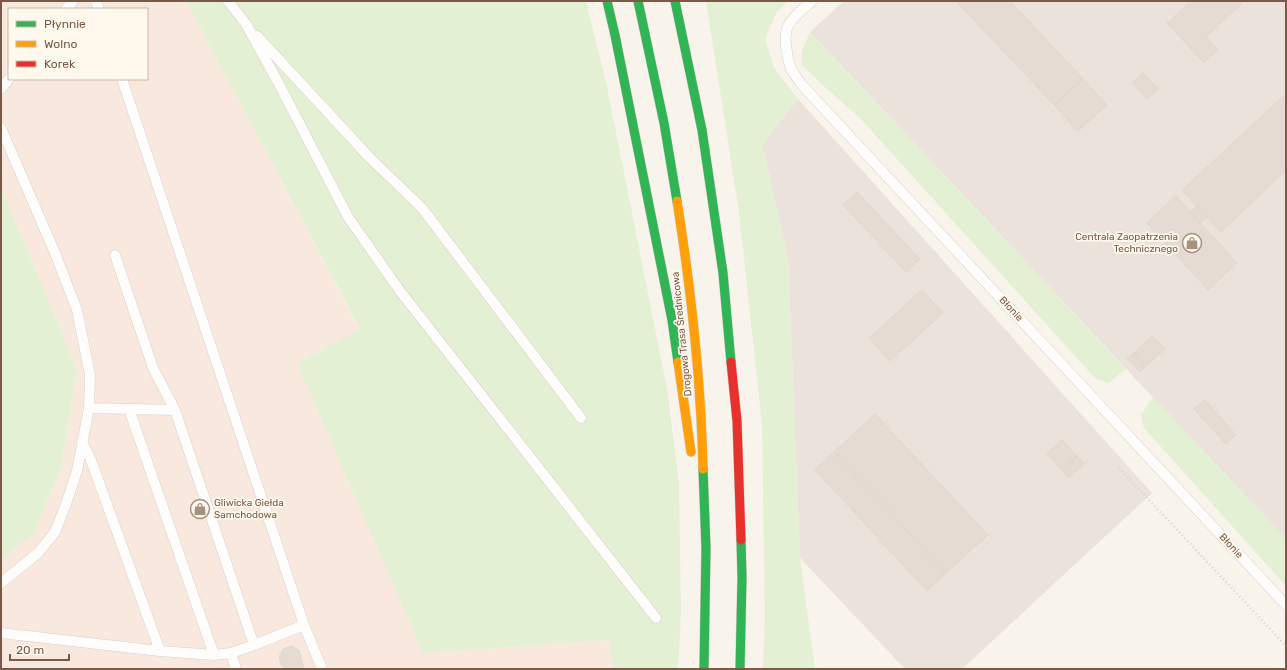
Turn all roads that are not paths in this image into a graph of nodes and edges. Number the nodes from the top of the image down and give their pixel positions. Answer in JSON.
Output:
{"nodes":[{"id":1,"x":228,"y":1,"type":"edge"},
{"id":2,"x":607,"y":1,"type":"edge"},
{"id":3,"x":638,"y":1,"type":"edge"},
{"id":4,"x":675,"y":1,"type":"edge"},
{"id":5,"x":812,"y":1,"type":"edge"},
{"id":6,"x":246,"y":24,"type":"junction"},
{"id":7,"x":8,"y":80,"type":"edge"},
{"id":8,"x":122,"y":80,"type":"edge"},
{"id":9,"x":1,"y":89,"type":"edge"},
{"id":10,"x":1,"y":128,"type":"edge"},
{"id":11,"x":115,"y":255,"type":"dead end"},
{"id":12,"x":89,"y":408,"type":"junction"},
{"id":13,"x":129,"y":409,"type":"junction"},
{"id":14,"x":175,"y":410,"type":"junction"},
{"id":15,"x":581,"y":418,"type":"dead end"},
{"id":16,"x":82,"y":442,"type":"junction"},
{"id":17,"x":706,"y":548,"type":"junction"},
{"id":18,"x":1,"y":583,"type":"edge"},
{"id":19,"x":1286,"y":605,"type":"edge"},
{"id":20,"x":656,"y":618,"type":"dead end"},
{"id":21,"x":304,"y":625,"type":"junction"},
{"id":22,"x":1,"y":633,"type":"edge"},
{"id":23,"x":254,"y":645,"type":"junction"},
{"id":24,"x":160,"y":651,"type":"junction"},
{"id":25,"x":231,"y":653,"type":"junction"},
{"id":26,"x":214,"y":655,"type":"junction"},
{"id":27,"x":236,"y":669,"type":"edge"},
{"id":28,"x":322,"y":669,"type":"edge"},
{"id":29,"x":704,"y":669,"type":"edge"},
{"id":30,"x":740,"y":669,"type":"edge"}],
"edges":[{"from":1,"to":6,"type":"lane"},
{"from":2,"to":17,"type":"main road"},
{"from":3,"to":17,"type":"main road","name":"Drogowa Trasa Średnicowa"},
{"from":4,"to":30,"type":"main road"},
{"from":5,"to":19,"type":"lane","name":"Błonie"},
{"from":6,"to":15,"type":"lane"},
{"from":6,"to":20,"type":"lane"},
{"from":7,"to":9,"type":"lane"},
{"from":8,"to":21,"type":"lane"},
{"from":10,"to":12,"type":"lane"},
{"from":11,"to":14,"type":"lane"},
{"from":12,"to":13,"type":"lane"},
{"from":12,"to":16,"type":"lane"},
{"from":13,"to":14,"type":"lane"},
{"from":13,"to":26,"type":"lane"},
{"from":14,"to":23,"type":"lane"},
{"from":16,"to":18,"type":"lane"},
{"from":16,"to":24,"type":"lane"},
{"from":17,"to":29,"type":"main road","name":"Drogowa Trasa Średnicowa"},
{"from":21,"to":23,"type":"lane"},
{"from":21,"to":28,"type":"lane"},
{"from":22,"to":24,"type":"lane"},
{"from":23,"to":25,"type":"lane"},
{"from":24,"to":26,"type":"lane"},
{"from":25,"to":26,"type":"lane"},
{"from":25,"to":27,"type":"lane"}]}
